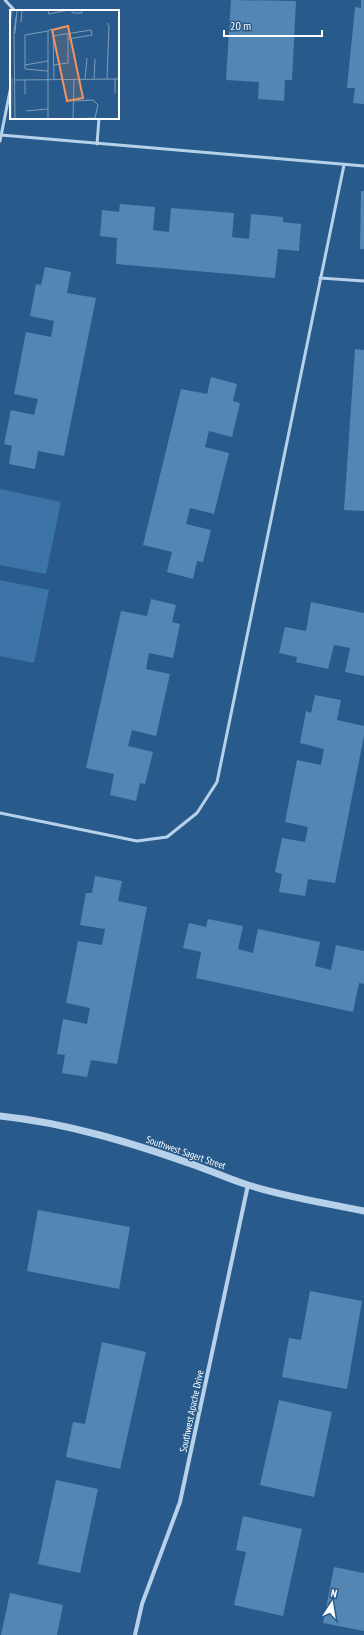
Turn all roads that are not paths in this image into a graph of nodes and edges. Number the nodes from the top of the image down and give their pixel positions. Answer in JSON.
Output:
{"nodes":[{"id":1,"x":5,"y":0,"type":"edge"},
{"id":2,"x":14,"y":10,"type":"edge"},
{"id":3,"x":10,"y":91,"type":"edge"},
{"id":4,"x":99,"y":119,"type":"edge"},
{"id":5,"x":1,"y":136,"type":"edge"},
{"id":6,"x":0,"y":141,"type":"edge"},
{"id":7,"x":97,"y":144,"type":"junction"},
{"id":8,"x":344,"y":165,"type":"junction"},
{"id":9,"x":364,"y":166,"type":"edge"},
{"id":10,"x":320,"y":278,"type":"junction"},
{"id":11,"x":364,"y":281,"type":"edge"},
{"id":12,"x":0,"y":813,"type":"edge"},
{"id":13,"x":0,"y":1116,"type":"edge"},
{"id":14,"x":248,"y":1185,"type":"junction"},
{"id":15,"x":364,"y":1211,"type":"edge"},
{"id":16,"x":135,"y":1635,"type":"edge"}],
"edges":[{"from":1,"to":2,"type":"lane"},
{"from":3,"to":5,"type":"lane"},
{"from":4,"to":7,"type":"lane"},
{"from":5,"to":6,"type":"lane"},
{"from":5,"to":7,"type":"lane"},
{"from":7,"to":8,"type":"lane"},
{"from":8,"to":9,"type":"lane"},
{"from":8,"to":10,"type":"lane"},
{"from":10,"to":11,"type":"lane"},
{"from":10,"to":12,"type":"lane"},
{"from":13,"to":14,"type":"street","name":"Southwest Sagert Street"},
{"from":14,"to":15,"type":"street","name":"Southwest Sagert Street"},
{"from":14,"to":16,"type":"street","name":"Southwest Apache Drive"}]}
